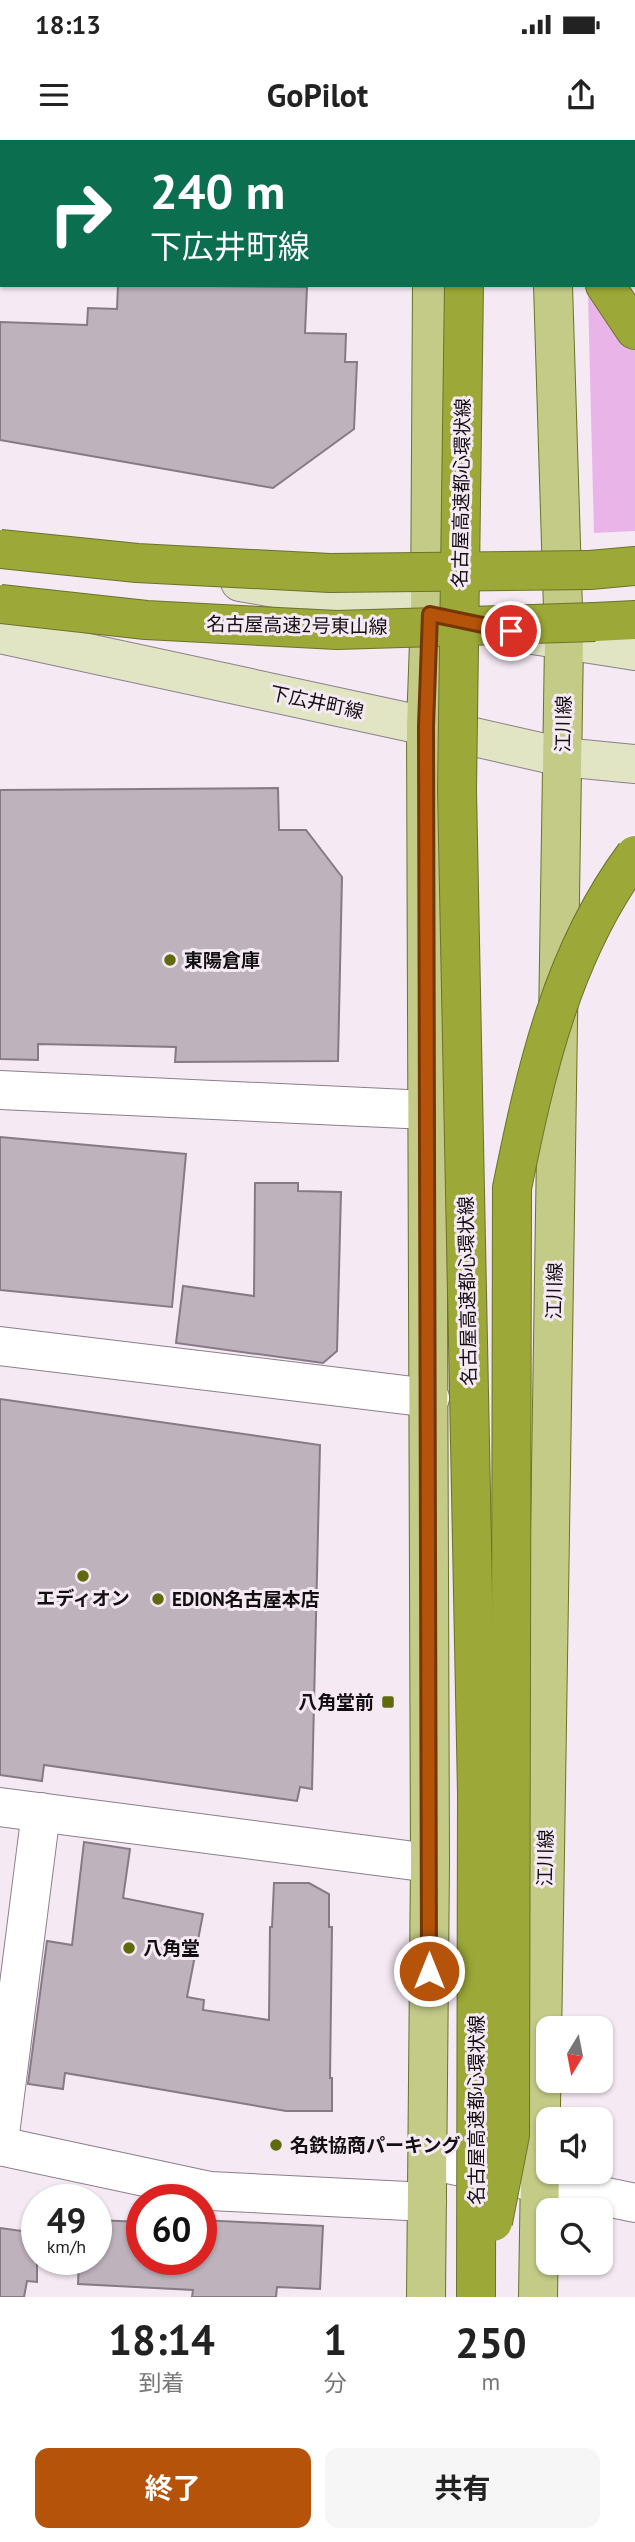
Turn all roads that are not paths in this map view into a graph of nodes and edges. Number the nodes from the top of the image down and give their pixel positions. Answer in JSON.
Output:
{"nodes":[{"id":1,"x":432,"y":287,"type":"edge"},
{"id":2,"x":464,"y":287,"type":"edge"},
{"id":3,"x":554,"y":287,"type":"edge"},
{"id":4,"x":606,"y":287,"type":"edge"},
{"id":5,"x":635,"y":330,"type":"edge"},
{"id":6,"x":0,"y":540,"type":"edge"},
{"id":7,"x":0,"y":549,"type":"edge"},
{"id":8,"x":635,"y":566,"type":"edge"},
{"id":9,"x":0,"y":604,"type":"edge"},
{"id":10,"x":430,"y":614,"type":"junction"},
{"id":11,"x":635,"y":620,"type":"edge"},
{"id":12,"x":580,"y":632,"type":"junction"},
{"id":13,"x":0,"y":634,"type":"edge"},
{"id":14,"x":635,"y":651,"type":"edge"},
{"id":15,"x":426,"y":726,"type":"junction"},
{"id":16,"x":562,"y":757,"type":"junction"},
{"id":17,"x":635,"y":764,"type":"edge"},
{"id":18,"x":635,"y":855,"type":"edge"},
{"id":19,"x":0,"y":1090,"type":"edge"},
{"id":20,"x":428,"y":1110,"type":"junction"},
{"id":21,"x":0,"y":1346,"type":"edge"},
{"id":22,"x":430,"y":1398,"type":"junction"},
{"id":23,"x":0,"y":1807,"type":"edge"},
{"id":24,"x":41,"y":1812,"type":"junction"},
{"id":25,"x":430,"y":1863,"type":"junction"},
{"id":26,"x":541,"y":2107,"type":"edge"},
{"id":27,"x":0,"y":2134,"type":"edge"},
{"id":28,"x":0,"y":2146,"type":"edge"},
{"id":29,"x":428,"y":2160,"type":"junction"},
{"id":30,"x":536,"y":2181,"type":"edge"},
{"id":31,"x":540,"y":2184,"type":"edge"},
{"id":32,"x":549,"y":2184,"type":"edge"},
{"id":33,"x":427,"y":2202,"type":"junction"},
{"id":34,"x":635,"y":2203,"type":"edge"},
{"id":35,"x":426,"y":2297,"type":"edge"},
{"id":36,"x":478,"y":2297,"type":"edge"},
{"id":37,"x":538,"y":2297,"type":"edge"}],
"edges":[{"from":1,"to":10,"type":"main road"},
{"from":2,"to":36,"type":"highway","name":"名古屋高速都心環状線","bridge":true},
{"from":3,"to":12,"type":"main road","name":"江川線"},
{"from":4,"to":5,"type":"highway"},
{"from":6,"to":10,"type":"street"},
{"from":7,"to":8,"type":"highway","bridge":true},
{"from":9,"to":12,"type":"highway","name":"名古屋高速2号東山線","bridge":true},
{"from":10,"to":12,"type":"street"},
{"from":10,"to":15,"type":"main road"},
{"from":11,"to":12,"type":"highway","name":"名古屋高速2号東山線"},
{"from":12,"to":14,"type":"street"},
{"from":12,"to":16,"type":"main road","name":"江川線"},
{"from":13,"to":15,"type":"street","name":"下広井町線"},
{"from":15,"to":16,"type":"street","name":"下広井町線"},
{"from":15,"to":20,"type":"main road"},
{"from":16,"to":17,"type":"street","name":"下広井町線"},
{"from":16,"to":26,"type":"main road","name":"江川線"},
{"from":18,"to":36,"type":"highway","bridge":true},
{"from":19,"to":20,"type":"street"},
{"from":20,"to":22,"type":"main road"},
{"from":21,"to":22,"type":"street"},
{"from":22,"to":25,"type":"main road"},
{"from":23,"to":24,"type":"street"},
{"from":24,"to":25,"type":"street"},
{"from":24,"to":27,"type":"street"},
{"from":25,"to":29,"type":"main road"},
{"from":28,"to":33,"type":"street"},
{"from":29,"to":30,"type":"street"},
{"from":29,"to":33,"type":"main road"},
{"from":31,"to":37,"type":"main road","name":"江川線"},
{"from":32,"to":34,"type":"street"},
{"from":33,"to":35,"type":"main road"}]}
